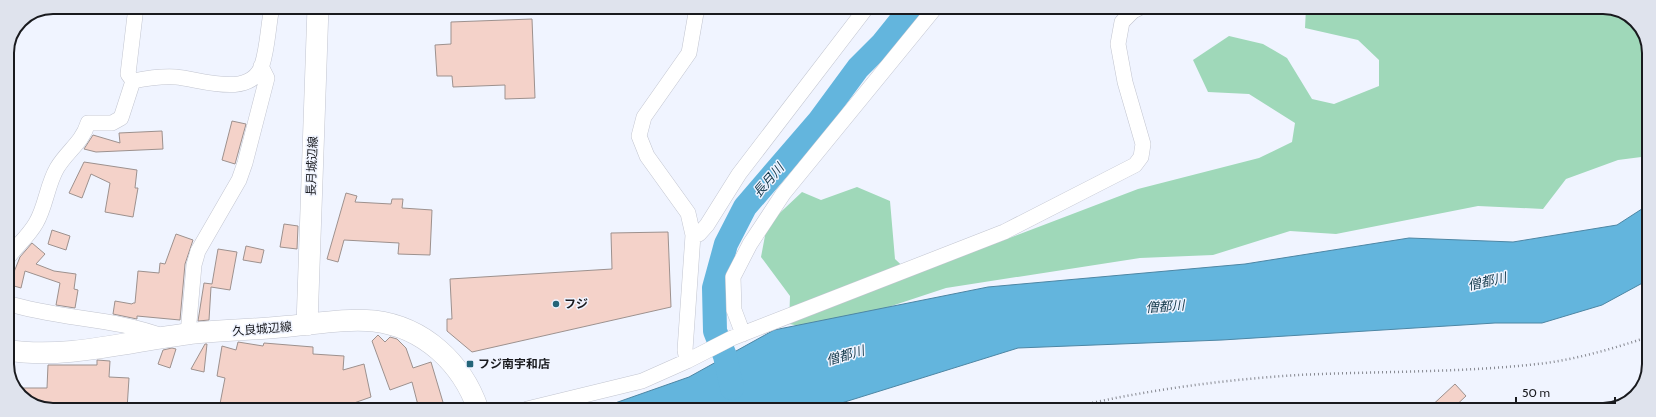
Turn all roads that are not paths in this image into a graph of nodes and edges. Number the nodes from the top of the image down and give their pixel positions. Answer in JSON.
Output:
{"nodes":[{"id":1,"x":135,"y":14,"type":"edge"},
{"id":2,"x":271,"y":14,"type":"edge"},
{"id":3,"x":318,"y":14,"type":"edge"},
{"id":4,"x":696,"y":14,"type":"edge"},
{"id":5,"x":862,"y":14,"type":"edge"},
{"id":6,"x":930,"y":14,"type":"edge"},
{"id":7,"x":1130,"y":14,"type":"edge"},
{"id":8,"x":262,"y":66,"type":"junction"},
{"id":9,"x":133,"y":81,"type":"junction"},
{"id":10,"x":693,"y":235,"type":"junction"},
{"id":11,"x":14,"y":248,"type":"edge"},
{"id":12,"x":14,"y":305,"type":"edge"},
{"id":13,"x":307,"y":325,"type":"junction"},
{"id":14,"x":188,"y":334,"type":"junction"},
{"id":15,"x":738,"y":336,"type":"junction"},
{"id":16,"x":166,"y":337,"type":"junction"},
{"id":17,"x":14,"y":350,"type":"edge"},
{"id":18,"x":691,"y":359,"type":"junction"},
{"id":19,"x":476,"y":403,"type":"edge"},
{"id":20,"x":552,"y":403,"type":"edge"}],
"edges":[{"from":1,"to":9,"type":"street"},
{"from":2,"to":8,"type":"street"},
{"from":3,"to":13,"type":"main road","name":"長月城辺線"},
{"from":4,"to":10,"type":"street"},
{"from":5,"to":10,"type":"street"},
{"from":6,"to":15,"type":"street"},
{"from":7,"to":15,"type":"street"},
{"from":8,"to":9,"type":"street"},
{"from":8,"to":14,"type":"street"},
{"from":9,"to":11,"type":"street"},
{"from":10,"to":18,"type":"street"},
{"from":12,"to":16,"type":"street"},
{"from":13,"to":14,"type":"main road","name":"久良城辺線"},
{"from":13,"to":19,"type":"main road","name":"久良城辺線"},
{"from":14,"to":16,"type":"main road","name":"久良城辺線"},
{"from":15,"to":18,"type":"street"},
{"from":16,"to":17,"type":"main road","name":"久良城辺線"},
{"from":18,"to":20,"type":"street"}]}
